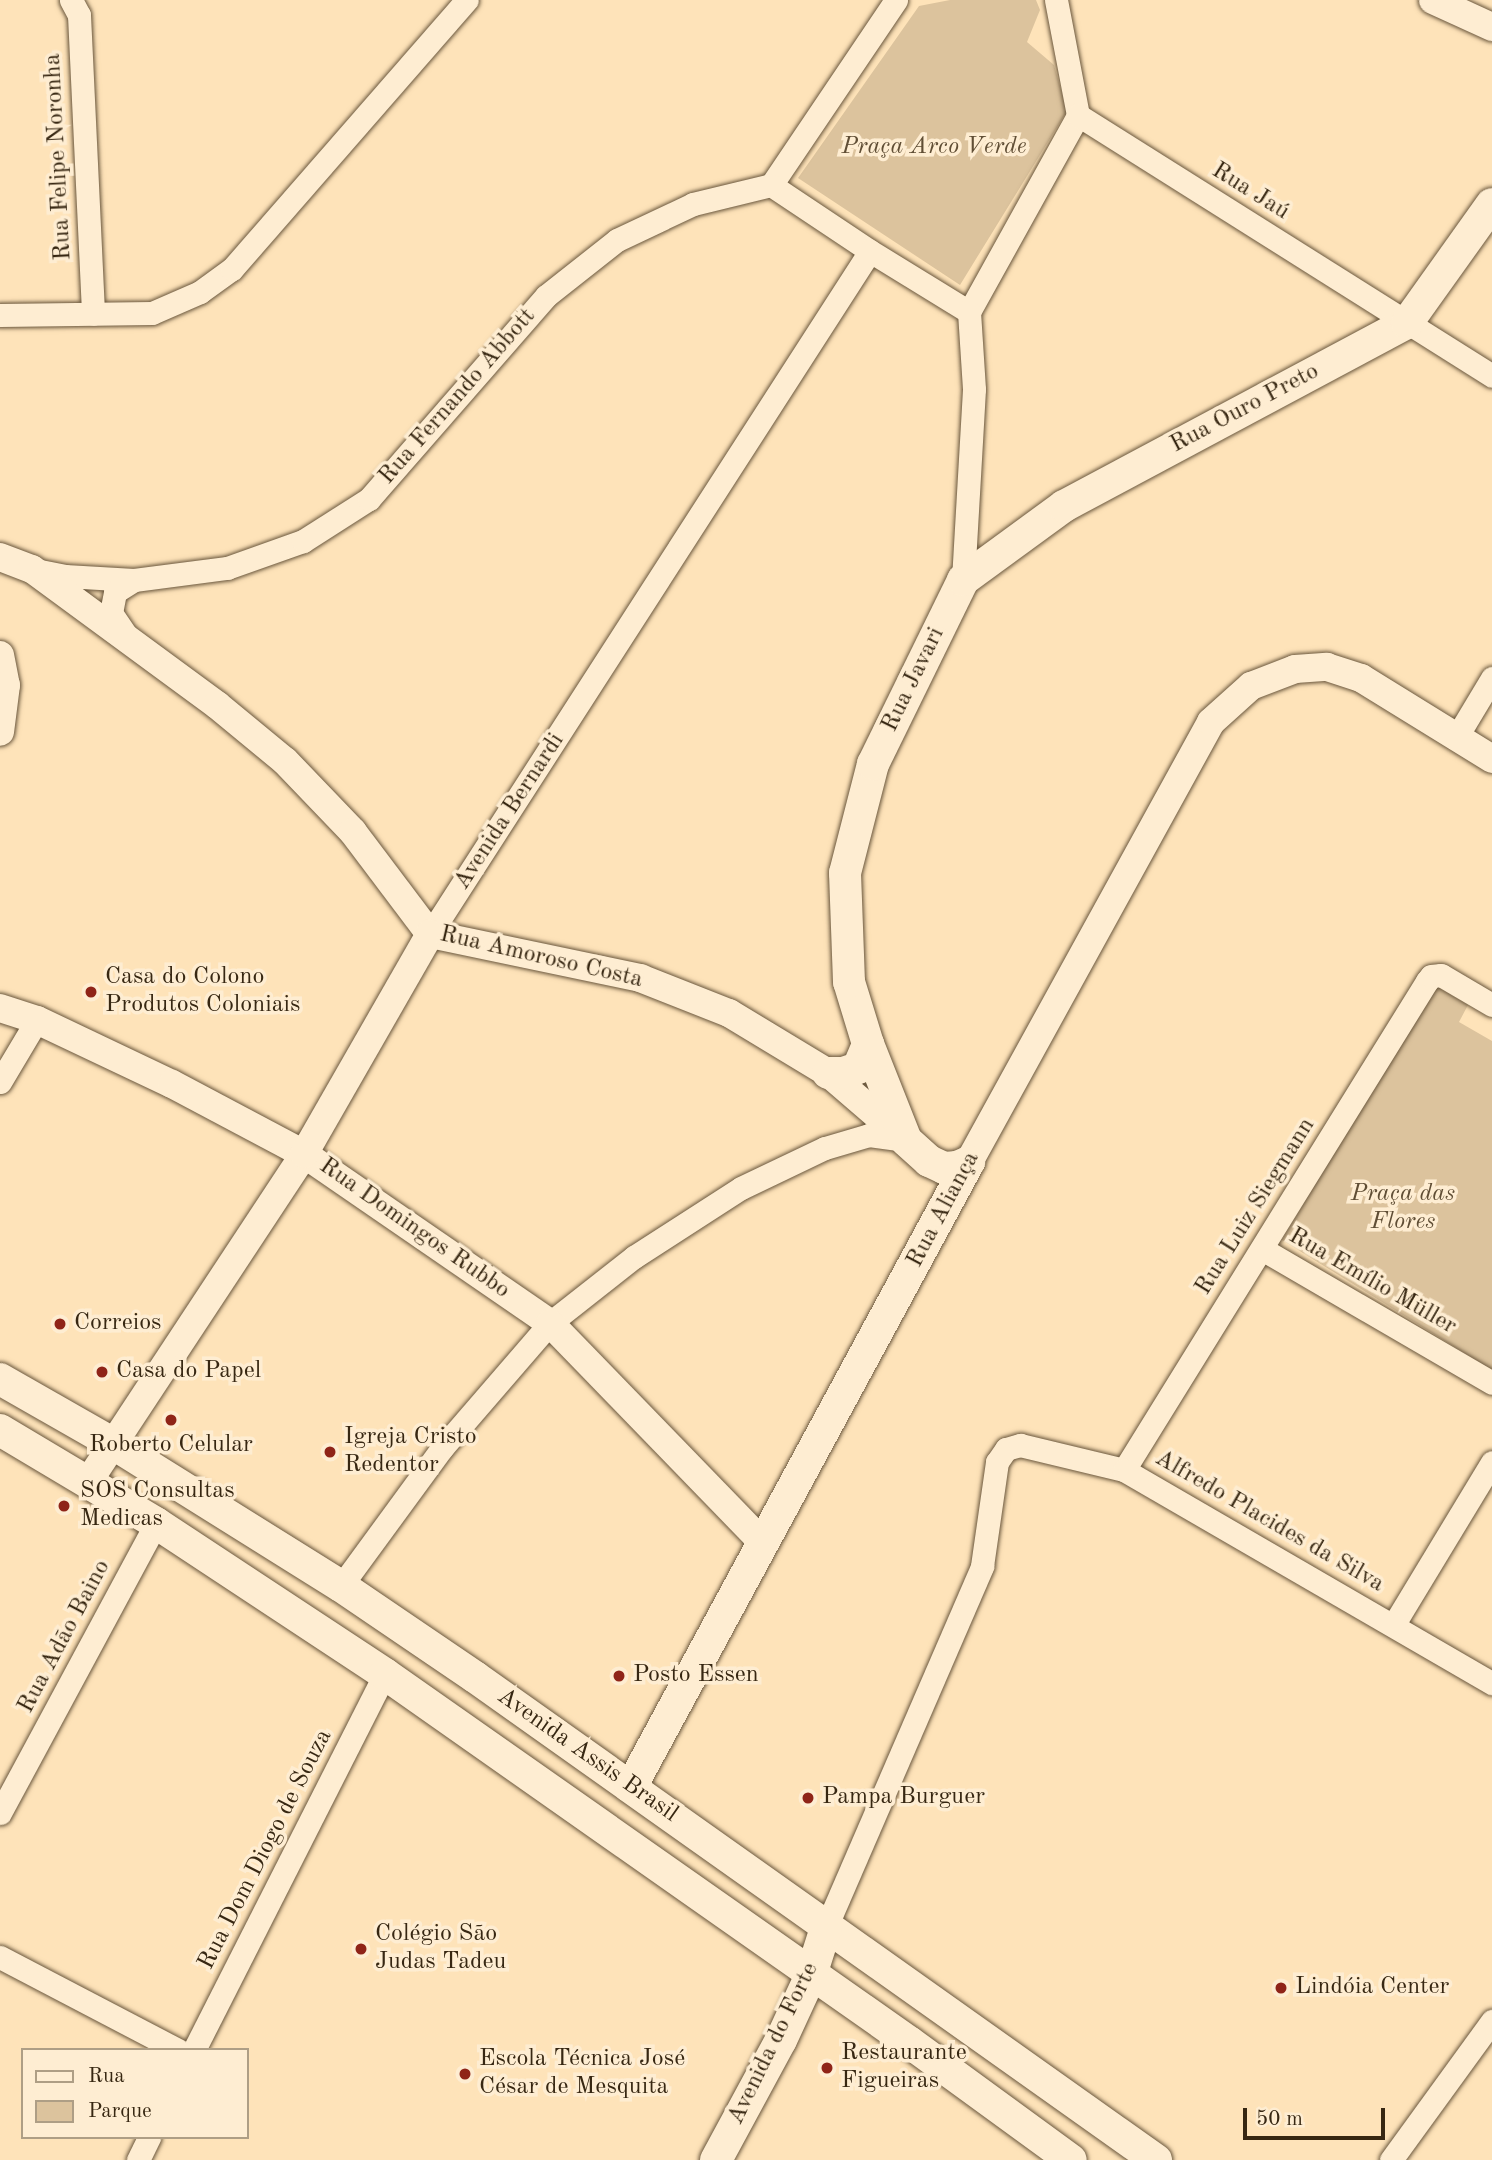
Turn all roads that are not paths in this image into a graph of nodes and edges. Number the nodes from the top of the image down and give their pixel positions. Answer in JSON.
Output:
{"nodes":[{"id":1,"x":467,"y":0,"type":"edge"},
{"id":2,"x":895,"y":0,"type":"edge"},
{"id":3,"x":1056,"y":0,"type":"edge"},
{"id":4,"x":1433,"y":0,"type":"edge"},
{"id":5,"x":81,"y":5,"type":"edge"},
{"id":6,"x":1492,"y":27,"type":"edge"},
{"id":7,"x":1078,"y":115,"type":"junction"},
{"id":8,"x":771,"y":185,"type":"junction"},
{"id":9,"x":1492,"y":204,"type":"edge"},
{"id":10,"x":870,"y":251,"type":"junction"},
{"id":11,"x":970,"y":312,"type":"junction"},
{"id":12,"x":93,"y":314,"type":"junction"},
{"id":13,"x":0,"y":316,"type":"edge"},
{"id":14,"x":1407,"y":323,"type":"junction"},
{"id":15,"x":1492,"y":376,"type":"edge"},
{"id":16,"x":0,"y":557,"type":"edge"},
{"id":17,"x":32,"y":569,"type":"junction"},
{"id":18,"x":134,"y":580,"type":"junction"},
{"id":19,"x":963,"y":580,"type":"junction"},
{"id":20,"x":129,"y":640,"type":"junction"},
{"id":21,"x":0,"y":655,"type":"edge"},
{"id":22,"x":1492,"y":678,"type":"edge"},
{"id":23,"x":0,"y":732,"type":"edge"},
{"id":24,"x":1457,"y":738,"type":"junction"},
{"id":25,"x":1492,"y":760,"type":"edge"},
{"id":26,"x":430,"y":934,"type":"junction"},
{"id":27,"x":1492,"y":1005,"type":"edge"},
{"id":28,"x":0,"y":1008,"type":"edge"},
{"id":29,"x":37,"y":1020,"type":"junction"},
{"id":30,"x":868,"y":1044,"type":"junction"},
{"id":31,"x":828,"y":1073,"type":"junction"},
{"id":32,"x":0,"y":1082,"type":"edge"},
{"id":33,"x":906,"y":1140,"type":"junction"},
{"id":34,"x":304,"y":1154,"type":"junction"},
{"id":35,"x":929,"y":1161,"type":"junction"},
{"id":36,"x":969,"y":1162,"type":"junction"},
{"id":37,"x":943,"y":1210,"type":"junction"},
{"id":38,"x":1262,"y":1249,"type":"junction"},
{"id":39,"x":550,"y":1324,"type":"junction"},
{"id":40,"x":0,"y":1379,"type":"edge"},
{"id":41,"x":1492,"y":1382,"type":"edge"},
{"id":42,"x":0,"y":1430,"type":"edge"},
{"id":43,"x":112,"y":1443,"type":"junction"},
{"id":44,"x":1492,"y":1462,"type":"edge"},
{"id":45,"x":1124,"y":1470,"type":"junction"},
{"id":46,"x":88,"y":1482,"type":"junction"},
{"id":47,"x":156,"y":1523,"type":"junction"},
{"id":48,"x":763,"y":1543,"type":"junction"},
{"id":49,"x":341,"y":1586,"type":"junction"},
{"id":50,"x":1394,"y":1625,"type":"junction"},
{"id":51,"x":385,"y":1674,"type":"junction"},
{"id":52,"x":1492,"y":1684,"type":"edge"},
{"id":53,"x":631,"y":1787,"type":"junction"},
{"id":54,"x":0,"y":1813,"type":"edge"},
{"id":55,"x":827,"y":1925,"type":"junction"},
{"id":56,"x":0,"y":1957,"type":"edge"},
{"id":57,"x":811,"y":1975,"type":"junction"},
{"id":58,"x":1492,"y":2021,"type":"edge"},
{"id":59,"x":174,"y":2048,"type":"edge"},
{"id":60,"x":195,"y":2048,"type":"edge"},
{"id":61,"x":148,"y":2139,"type":"edge"},
{"id":62,"x":1059,"y":2157,"type":"edge"},
{"id":63,"x":138,"y":2160,"type":"edge"},
{"id":64,"x":716,"y":2160,"type":"edge"},
{"id":65,"x":1156,"y":2160,"type":"edge"},
{"id":66,"x":1391,"y":2160,"type":"edge"}],
"edges":[{"from":1,"to":12,"type":"street"},
{"from":2,"to":8,"type":"street"},
{"from":3,"to":7,"type":"street"},
{"from":4,"to":6,"type":"street"},
{"from":5,"to":12,"type":"street","name":"Rua Felipe Noronha"},
{"from":7,"to":11,"type":"street"},
{"from":7,"to":14,"type":"street","name":"Rua Jaú"},
{"from":8,"to":10,"type":"street"},
{"from":8,"to":18,"type":"street","name":"Rua Fernando Abbott"},
{"from":9,"to":14,"type":"main road","name":"Rua Ouro Preto"},
{"from":10,"to":11,"type":"street"},
{"from":10,"to":26,"type":"street","name":"Avenida Bernardi"},
{"from":11,"to":19,"type":"street","name":"Rua Javari"},
{"from":12,"to":13,"type":"street"},
{"from":14,"to":15,"type":"street","name":"Rua Jaú"},
{"from":14,"to":19,"type":"main road","name":"Rua Ouro Preto"},
{"from":16,"to":17,"type":"street","name":"Rua Fernando Abbott"},
{"from":17,"to":18,"type":"street","name":"Rua Fernando Abbott"},
{"from":17,"to":20,"type":"street","name":"Rua Amoroso Costa"},
{"from":18,"to":20,"type":"street"},
{"from":19,"to":30,"type":"main road","name":"Rua Javari"},
{"from":20,"to":26,"type":"street","name":"Rua Amoroso Costa"},
{"from":21,"to":23,"type":"street"},
{"from":22,"to":24,"type":"street"},
{"from":24,"to":25,"type":"street","name":"Rua Aliança"},
{"from":24,"to":36,"type":"street","name":"Rua Aliança"},
{"from":26,"to":31,"type":"street","name":"Rua Amoroso Costa"},
{"from":26,"to":34,"type":"street","name":"Avenida Bernardi"},
{"from":27,"to":38,"type":"street","name":"Rua Luiz Siegmann"},
{"from":28,"to":29,"type":"street","name":"Rua Domingos Rubbo"},
{"from":29,"to":32,"type":"street"},
{"from":29,"to":34,"type":"street","name":"Rua Domingos Rubbo"},
{"from":30,"to":31,"type":"main road"},
{"from":30,"to":33,"type":"main road","name":"Rua Javari"},
{"from":31,"to":33,"type":"street","name":"Rua Amoroso Costa"},
{"from":33,"to":35,"type":"main road","name":"Rua Amoroso Costa"},
{"from":33,"to":39,"type":"street"},
{"from":34,"to":39,"type":"street","name":"Rua Domingos Rubbo"},
{"from":34,"to":43,"type":"street","name":"Avenida Bernardi"},
{"from":35,"to":36,"type":"main road"},
{"from":35,"to":37,"type":"main road","name":"Rua Amoroso Costa"},
{"from":36,"to":37,"type":"main road","name":"Rua Aliança"},
{"from":37,"to":48,"type":"main road","name":"Rua Aliança"},
{"from":38,"to":41,"type":"street","name":"Rua Emílio Müller"},
{"from":38,"to":45,"type":"street","name":"Rua Luiz Siegmann"},
{"from":39,"to":48,"type":"street","name":"Rua Domingos Rubbo"},
{"from":39,"to":49,"type":"street"},
{"from":40,"to":43,"type":"main road","name":"Avenida Assis Brasil"},
{"from":42,"to":46,"type":"main road","name":"Avenida Assis Brasil"},
{"from":43,"to":46,"type":"street","name":"Avenida Bernardi"},
{"from":43,"to":49,"type":"main road","name":"Avenida Assis Brasil"},
{"from":44,"to":50,"type":"street"},
{"from":45,"to":50,"type":"street","name":"Alfredo Placides da Silva"},
{"from":45,"to":55,"type":"street","name":"Alfredo Placides da Silva"},
{"from":46,"to":47,"type":"main road","name":"Avenida Assis Brasil"},
{"from":47,"to":51,"type":"main road","name":"Avenida Assis Brasil"},
{"from":47,"to":54,"type":"street","name":"Rua Adão Baino"},
{"from":48,"to":53,"type":"main road","name":"Rua Aliança"},
{"from":49,"to":53,"type":"main road","name":"Avenida Assis Brasil"},
{"from":50,"to":52,"type":"street","name":"Alfredo Placides da Silva"},
{"from":51,"to":57,"type":"main road","name":"Avenida Assis Brasil"},
{"from":51,"to":60,"type":"street","name":"Rua Dom Diogo de Souza"},
{"from":53,"to":55,"type":"main road","name":"Avenida Assis Brasil"},
{"from":55,"to":57,"type":"main road","name":"Avenida do Forte"},
{"from":55,"to":65,"type":"main road","name":"Avenida Assis Brasil"},
{"from":56,"to":59,"type":"street"},
{"from":57,"to":62,"type":"main road","name":"Avenida Assis Brasil"},
{"from":57,"to":64,"type":"main road","name":"Avenida do Forte"},
{"from":58,"to":66,"type":"street"},
{"from":61,"to":63,"type":"street"}]}
